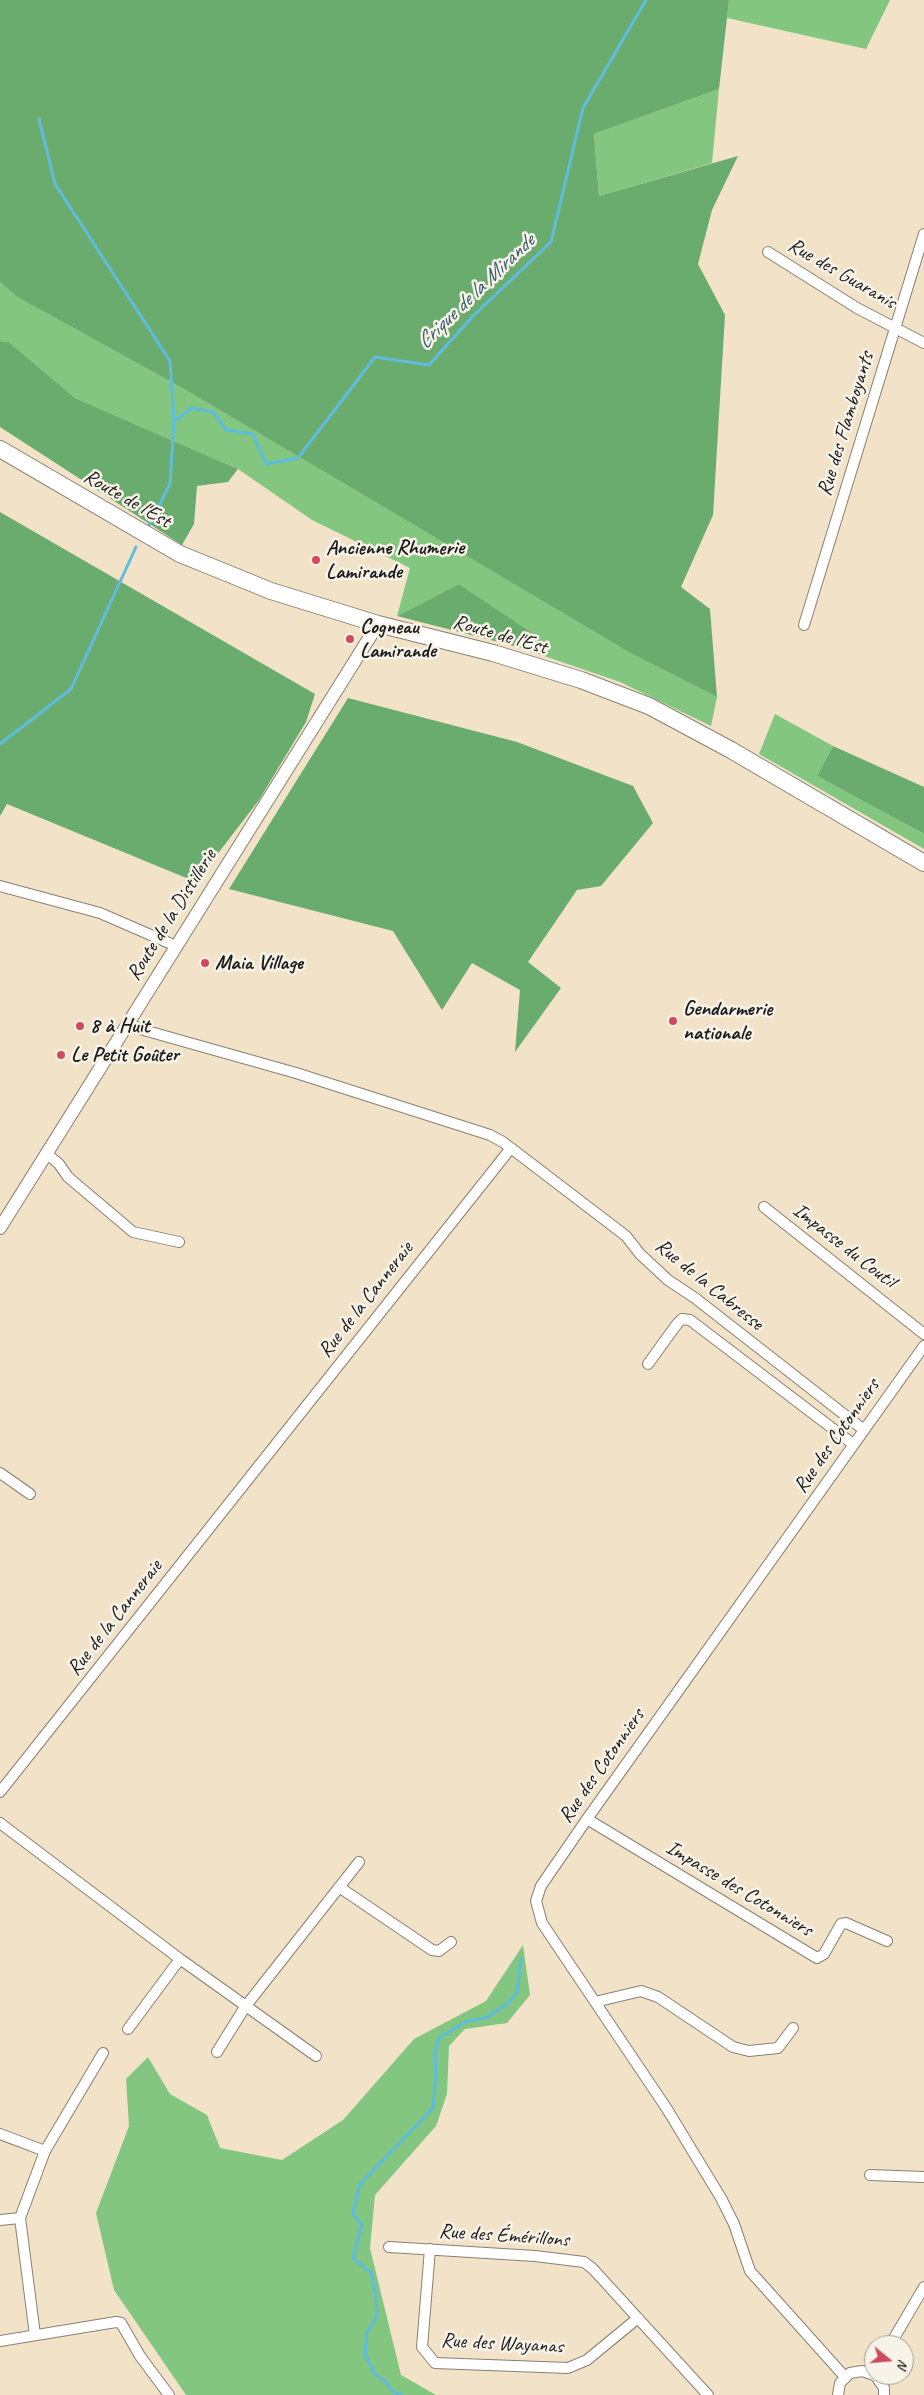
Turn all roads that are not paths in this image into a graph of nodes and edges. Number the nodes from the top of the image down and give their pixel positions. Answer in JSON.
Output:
{"nodes":[{"id":1,"x":924,"y":234,"type":"edge"},
{"id":2,"x":768,"y":252,"type":"dead end"},
{"id":3,"x":895,"y":326,"type":"junction"},
{"id":4,"x":924,"y":343,"type":"edge"},
{"id":5,"x":0,"y":449,"type":"edge"},
{"id":6,"x":378,"y":624,"type":"junction"},
{"id":7,"x":804,"y":625,"type":"dead end"},
{"id":8,"x":924,"y":863,"type":"edge"},
{"id":9,"x":0,"y":886,"type":"edge"},
{"id":10,"x":176,"y":946,"type":"junction"},
{"id":11,"x":128,"y":1023,"type":"junction"},
{"id":12,"x":511,"y":1148,"type":"junction"},
{"id":13,"x":46,"y":1152,"type":"junction"},
{"id":14,"x":764,"y":1207,"type":"dead end"},
{"id":15,"x":0,"y":1228,"type":"edge"},
{"id":16,"x":179,"y":1242,"type":"dead end"},
{"id":17,"x":924,"y":1334,"type":"edge"},
{"id":18,"x":924,"y":1346,"type":"edge"},
{"id":19,"x":648,"y":1364,"type":"dead end"},
{"id":20,"x":864,"y":1430,"type":"junction"},
{"id":21,"x":853,"y":1444,"type":"junction"},
{"id":22,"x":0,"y":1473,"type":"edge"},
{"id":23,"x":30,"y":1494,"type":"dead end"},
{"id":24,"x":0,"y":1792,"type":"edge"},
{"id":25,"x":587,"y":1819,"type":"junction"},
{"id":26,"x":0,"y":1823,"type":"edge"},
{"id":27,"x":359,"y":1862,"type":"dead end"},
{"id":28,"x":340,"y":1887,"type":"junction"},
{"id":29,"x":451,"y":1942,"type":"dead end"},
{"id":30,"x":887,"y":1942,"type":"dead end"},
{"id":31,"x":180,"y":1959,"type":"junction"},
{"id":32,"x":595,"y":2002,"type":"junction"},
{"id":33,"x":245,"y":2007,"type":"junction"},
{"id":34,"x":794,"y":2028,"type":"dead end"},
{"id":35,"x":128,"y":2029,"type":"dead end"},
{"id":36,"x":217,"y":2052,"type":"dead end"},
{"id":37,"x":103,"y":2053,"type":"dead end"},
{"id":38,"x":316,"y":2056,"type":"dead end"},
{"id":39,"x":0,"y":2134,"type":"edge"},
{"id":40,"x":45,"y":2152,"type":"junction"},
{"id":41,"x":870,"y":2175,"type":"dead end"},
{"id":42,"x":924,"y":2177,"type":"edge"},
{"id":43,"x":20,"y":2218,"type":"junction"},
{"id":44,"x":0,"y":2220,"type":"edge"},
{"id":45,"x":389,"y":2247,"type":"dead end"},
{"id":46,"x":430,"y":2249,"type":"junction"},
{"id":47,"x":924,"y":2287,"type":"edge"},
{"id":48,"x":638,"y":2318,"type":"junction"},
{"id":49,"x":35,"y":2335,"type":"junction"},
{"id":50,"x":896,"y":2335,"type":"edge"},
{"id":51,"x":0,"y":2341,"type":"edge"},
{"id":52,"x":864,"y":2371,"type":"edge"},
{"id":53,"x":845,"y":2377,"type":"junction"},
{"id":54,"x":169,"y":2395,"type":"edge"},
{"id":55,"x":708,"y":2395,"type":"edge"},
{"id":56,"x":838,"y":2395,"type":"edge"}],
"edges":[{"from":1,"to":3,"type":"street","name":"Rue des Flamboyants"},
{"from":2,"to":3,"type":"street","name":"Rue des Guaranis"},
{"from":3,"to":4,"type":"street","name":"Rue des Guaranis"},
{"from":3,"to":7,"type":"street","name":"Rue des Flamboyants"},
{"from":5,"to":6,"type":"main road","name":"Route de l'Est"},
{"from":6,"to":8,"type":"main road","name":"Route de l'Est"},
{"from":6,"to":10,"type":"street","name":"Route de la Distillerie"},
{"from":9,"to":10,"type":"street"},
{"from":10,"to":11,"type":"street","name":"Route de la Distillerie"},
{"from":11,"to":12,"type":"street"},
{"from":11,"to":13,"type":"street","name":"Route de la Distillerie"},
{"from":12,"to":20,"type":"street","name":"Rue de la Cabresse"},
{"from":12,"to":24,"type":"street","name":"Rue de la Canneraie"},
{"from":13,"to":15,"type":"street","name":"Route de la Distillerie"},
{"from":13,"to":16,"type":"street"},
{"from":14,"to":17,"type":"street","name":"Impasse du Coutil"},
{"from":18,"to":20,"type":"street","name":"Rue des Cotonniers"},
{"from":19,"to":21,"type":"street"},
{"from":20,"to":21,"type":"street","name":"Rue des Cotonniers"},
{"from":21,"to":25,"type":"street","name":"Rue des Cotonniers"},
{"from":22,"to":23,"type":"street"},
{"from":25,"to":30,"type":"street","name":"Impasse des Cotonniers"},
{"from":25,"to":32,"type":"street","name":"Rue des Cotonniers"},
{"from":26,"to":31,"type":"street"},
{"from":27,"to":28,"type":"street"},
{"from":28,"to":29,"type":"street"},
{"from":28,"to":33,"type":"street"},
{"from":31,"to":33,"type":"street"},
{"from":31,"to":35,"type":"street"},
{"from":32,"to":34,"type":"street"},
{"from":32,"to":53,"type":"street","name":"Rue des Cotonniers"},
{"from":33,"to":36,"type":"street"},
{"from":33,"to":38,"type":"street"},
{"from":37,"to":40,"type":"street"},
{"from":39,"to":40,"type":"street"},
{"from":40,"to":43,"type":"street"},
{"from":41,"to":42,"type":"street"},
{"from":43,"to":44,"type":"street"},
{"from":43,"to":49,"type":"street"},
{"from":45,"to":46,"type":"street","name":"Rue des Émérillons"},
{"from":46,"to":48,"type":"street","name":"Rue des Émérillons"},
{"from":46,"to":48,"type":"street","name":"Rue des Wayanas"},
{"from":47,"to":50,"type":"street"},
{"from":48,"to":55,"type":"street","name":"Rue des Émérillons"},
{"from":49,"to":51,"type":"street"},
{"from":49,"to":54,"type":"street"},
{"from":52,"to":53,"type":"street"},
{"from":53,"to":56,"type":"street"}]}
